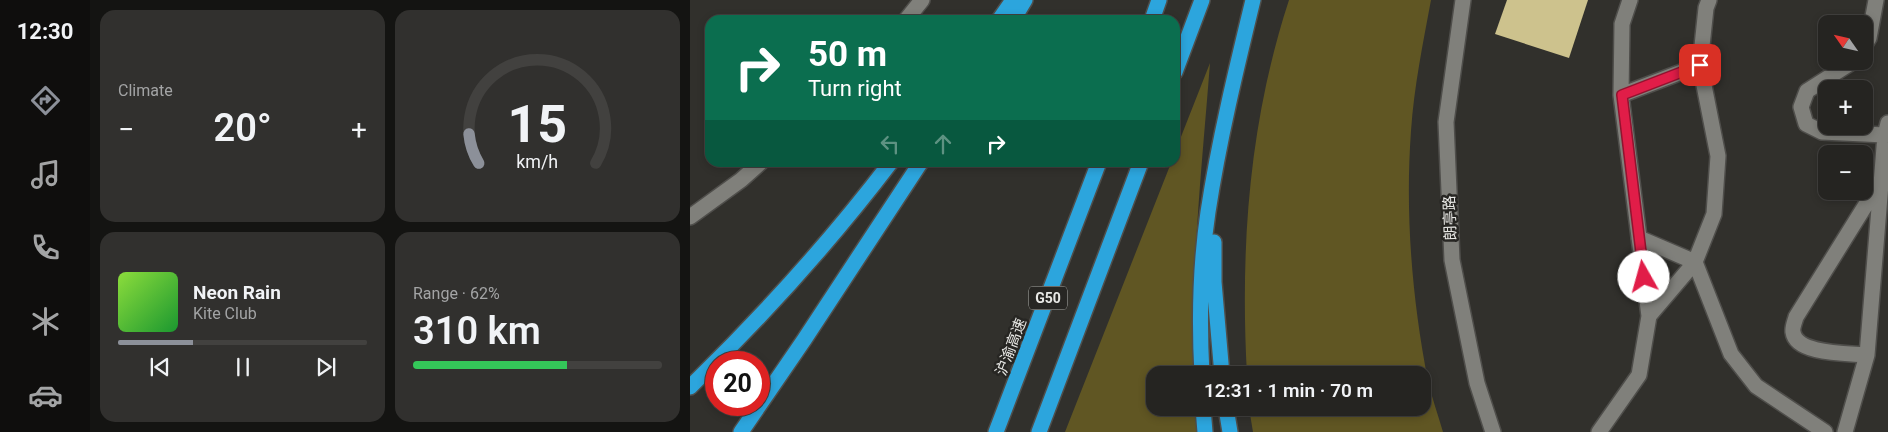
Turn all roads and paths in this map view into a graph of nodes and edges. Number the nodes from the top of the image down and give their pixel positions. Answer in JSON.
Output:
{"nodes":[{"id":1,"x":922,"y":0,"type":"edge"},
{"id":2,"x":1013,"y":0,"type":"edge"},
{"id":3,"x":1025,"y":0,"type":"edge"},
{"id":4,"x":1159,"y":0,"type":"edge"},
{"id":5,"x":1202,"y":0,"type":"edge"},
{"id":6,"x":1254,"y":0,"type":"edge"},
{"id":7,"x":1463,"y":0,"type":"edge"},
{"id":8,"x":1630,"y":0,"type":"edge"},
{"id":9,"x":1709,"y":0,"type":"edge"},
{"id":10,"x":1876,"y":0,"type":"edge"},
{"id":11,"x":910,"y":15,"type":"edge"},
{"id":12,"x":1002,"y":15,"type":"edge"},
{"id":13,"x":1016,"y":15,"type":"edge"},
{"id":14,"x":1154,"y":15,"type":"edge"},
{"id":15,"x":1873,"y":16,"type":"edge"},
{"id":16,"x":1180,"y":59,"type":"edge"},
{"id":17,"x":1700,"y":65,"type":"junction"},
{"id":18,"x":1840,"y":70,"type":"edge"},
{"id":19,"x":1622,"y":95,"type":"junction"},
{"id":20,"x":1887,"y":129,"type":"edge"},
{"id":21,"x":1221,"y":144,"type":"junction"},
{"id":22,"x":755,"y":167,"type":"edge"},
{"id":23,"x":887,"y":167,"type":"edge"},
{"id":24,"x":918,"y":167,"type":"edge"},
{"id":25,"x":1096,"y":167,"type":"edge"},
{"id":26,"x":1140,"y":167,"type":"edge"},
{"id":27,"x":1882,"y":179,"type":"junction"},
{"id":28,"x":1884,"y":194,"type":"edge"},
{"id":29,"x":690,"y":217,"type":"edge"},
{"id":30,"x":1639,"y":238,"type":"junction"},
{"id":31,"x":1695,"y":262,"type":"junction"},
{"id":32,"x":1649,"y":316,"type":"junction"},
{"id":33,"x":1867,"y":355,"type":"junction"},
{"id":34,"x":1202,"y":366,"type":"edge"},
{"id":35,"x":1221,"y":366,"type":"edge"},
{"id":36,"x":690,"y":387,"type":"edge"},
{"id":37,"x":1204,"y":416,"type":"edge"},
{"id":38,"x":1227,"y":416,"type":"edge"},
{"id":39,"x":740,"y":432,"type":"edge"},
{"id":40,"x":996,"y":432,"type":"edge"},
{"id":41,"x":1039,"y":432,"type":"edge"},
{"id":42,"x":1205,"y":432,"type":"edge"},
{"id":43,"x":1230,"y":432,"type":"edge"},
{"id":44,"x":1493,"y":432,"type":"edge"},
{"id":45,"x":1599,"y":432,"type":"edge"},
{"id":46,"x":1825,"y":432,"type":"edge"},
{"id":47,"x":1845,"y":432,"type":"edge"}],
"edges":[{"from":1,"to":11,"type":"street"},
{"from":2,"to":12,"type":"highway"},
{"from":3,"to":13,"type":"highway"},
{"from":4,"to":14,"type":"highway"},
{"from":5,"to":16,"type":"highway"},
{"from":6,"to":21,"type":"highway"},
{"from":7,"to":44,"type":"street","name":"朗亭路"},
{"from":8,"to":19,"type":"street"},
{"from":9,"to":17,"type":"street"},
{"from":10,"to":15,"type":"street"},
{"from":17,"to":19,"type":"street"},
{"from":17,"to":31,"type":"street"},
{"from":18,"to":20,"type":"street"},
{"from":19,"to":30,"type":"street"},
{"from":20,"to":27,"type":"street"},
{"from":21,"to":34,"type":"highway"},
{"from":21,"to":35,"type":"highway"},
{"from":22,"to":29,"type":"street"},
{"from":23,"to":36,"type":"highway"},
{"from":24,"to":39,"type":"highway"},
{"from":25,"to":40,"type":"highway","name":"沪渝高速","number":"G50"},
{"from":26,"to":41,"type":"highway","number":"G50"},
{"from":27,"to":28,"type":"street"},
{"from":27,"to":33,"type":"street"},
{"from":28,"to":33,"type":"street"},
{"from":30,"to":31,"type":"street"},
{"from":30,"to":32,"type":"street"},
{"from":31,"to":32,"type":"street"},
{"from":31,"to":46,"type":"street"},
{"from":32,"to":45,"type":"street"},
{"from":33,"to":47,"type":"street"},
{"from":37,"to":42,"type":"highway"},
{"from":38,"to":43,"type":"highway"}]}
